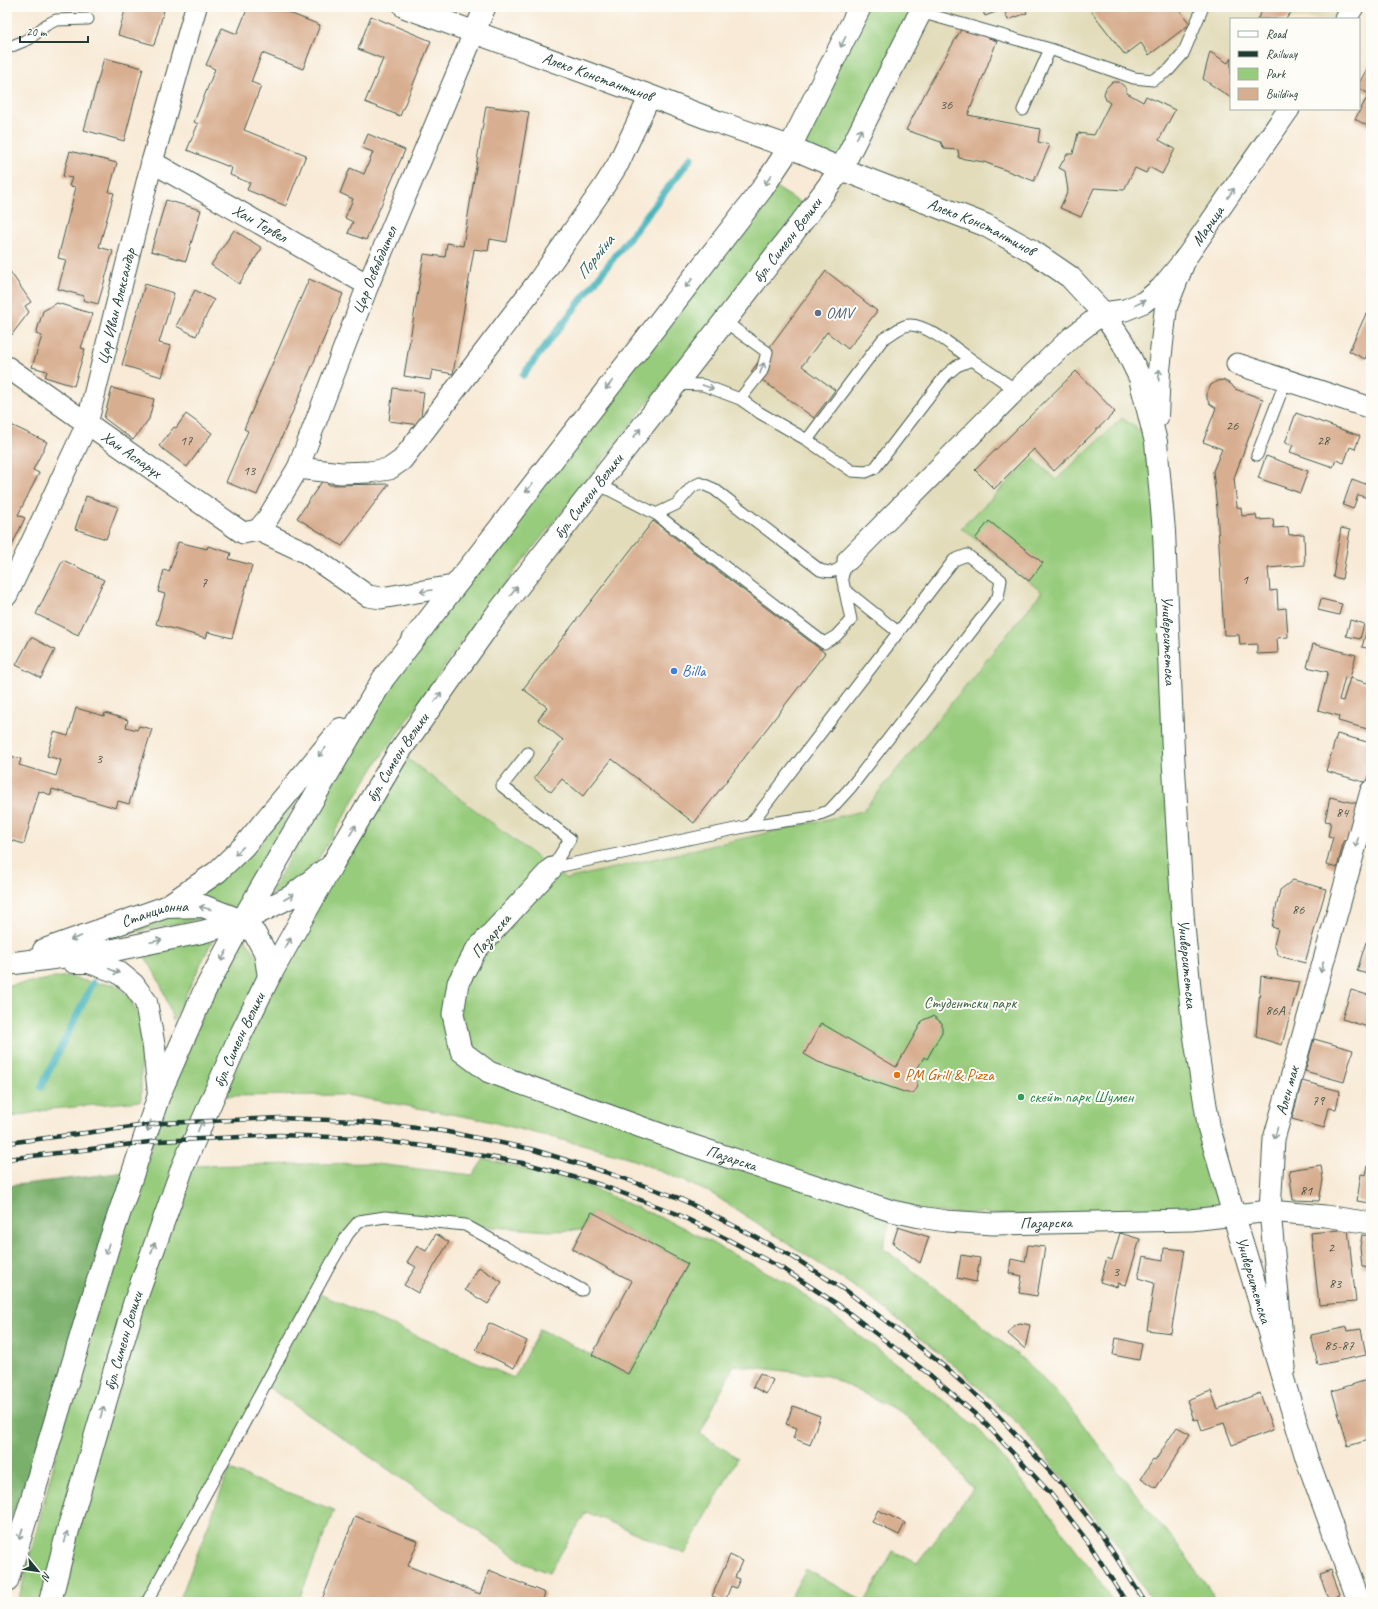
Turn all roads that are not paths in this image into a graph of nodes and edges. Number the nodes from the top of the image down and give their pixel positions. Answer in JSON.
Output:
{"nodes":[{"id":1,"x":196,"y":7,"type":"edge"},
{"id":2,"x":405,"y":7,"type":"edge"},
{"id":3,"x":485,"y":7,"type":"edge"},
{"id":4,"x":860,"y":7,"type":"edge"},
{"id":5,"x":1203,"y":7,"type":"edge"},
{"id":6,"x":1352,"y":7,"type":"edge"},
{"id":7,"x":922,"y":9,"type":"edge"},
{"id":8,"x":1346,"y":18,"type":"edge"},
{"id":9,"x":88,"y":19,"type":"dead end"},
{"id":10,"x":474,"y":32,"type":"junction"},
{"id":11,"x":7,"y":48,"type":"edge"},
{"id":12,"x":1050,"y":49,"type":"junction"},
{"id":13,"x":650,"y":96,"type":"junction"},
{"id":14,"x":1023,"y":110,"type":"dead end"},
{"id":15,"x":1288,"y":110,"type":"edge"},
{"id":16,"x":790,"y":147,"type":"junction"},
{"id":17,"x":152,"y":162,"type":"junction"},
{"id":18,"x":841,"y":169,"type":"junction"},
{"id":19,"x":1185,"y":260,"type":"junction"},
{"id":20,"x":368,"y":285,"type":"junction"},
{"id":21,"x":1103,"y":313,"type":"junction"},
{"id":22,"x":724,"y":321,"type":"junction"},
{"id":23,"x":972,"y":360,"type":"junction"},
{"id":24,"x":1237,"y":364,"type":"dead end"},
{"id":25,"x":7,"y":367,"type":"edge"},
{"id":26,"x":1286,"y":380,"type":"junction"},
{"id":27,"x":675,"y":384,"type":"junction"},
{"id":28,"x":1016,"y":390,"type":"junction"},
{"id":29,"x":740,"y":400,"type":"junction"},
{"id":30,"x":1371,"y":408,"type":"edge"},
{"id":31,"x":87,"y":424,"type":"junction"},
{"id":32,"x":807,"y":440,"type":"junction"},
{"id":33,"x":1156,"y":442,"type":"junction"},
{"id":34,"x":1256,"y":454,"type":"dead end"},
{"id":35,"x":298,"y":468,"type":"junction"},
{"id":36,"x":598,"y":484,"type":"junction"},
{"id":37,"x":656,"y":514,"type":"junction"},
{"id":38,"x":258,"y":530,"type":"junction"},
{"id":39,"x":848,"y":560,"type":"junction"},
{"id":40,"x":453,"y":586,"type":"junction"},
{"id":41,"x":844,"y":589,"type":"junction"},
{"id":42,"x":7,"y":595,"type":"edge"},
{"id":43,"x":898,"y":632,"type":"junction"},
{"id":44,"x":383,"y":679,"type":"junction"},
{"id":45,"x":528,"y":753,"type":"dead end"},
{"id":46,"x":1371,"y":791,"type":"edge"},
{"id":47,"x":749,"y":826,"type":"junction"},
{"id":48,"x":333,"y":863,"type":"junction"},
{"id":49,"x":552,"y":868,"type":"junction"},
{"id":50,"x":166,"y":907,"type":"junction"},
{"id":51,"x":242,"y":921,"type":"junction"},
{"id":52,"x":7,"y":963,"type":"edge"},
{"id":53,"x":269,"y":977,"type":"junction"},
{"id":54,"x":159,"y":1095,"type":"junction"},
{"id":55,"x":1270,"y":1211,"type":"junction"},
{"id":56,"x":1234,"y":1216,"type":"junction"},
{"id":57,"x":1371,"y":1223,"type":"edge"},
{"id":58,"x":582,"y":1290,"type":"dead end"},
{"id":59,"x":67,"y":1382,"type":"junction"},
{"id":60,"x":1288,"y":1399,"type":"junction"},
{"id":61,"x":7,"y":1529,"type":"edge"},
{"id":62,"x":7,"y":1581,"type":"edge"},
{"id":63,"x":50,"y":1602,"type":"edge"},
{"id":64,"x":147,"y":1602,"type":"edge"},
{"id":65,"x":1359,"y":1602,"type":"edge"}],
"edges":[{"from":1,"to":17,"type":"street","name":"Цар Иван Александър"},
{"from":2,"to":10,"type":"main road","name":"Алеко Константинов"},
{"from":3,"to":10,"type":"street","name":"Цар Освободител"},
{"from":4,"to":16,"type":"main road","one_way":true},
{"from":5,"to":12,"type":"lane"},
{"from":6,"to":8,"type":"street"},
{"from":7,"to":12,"type":"lane"},
{"from":18,"to":7,"type":"main road","name":"бул. Симеон Велики","one_way":true},
{"from":9,"to":11,"type":"lane"},
{"from":10,"to":13,"type":"main road","name":"Алеко Константинов"},
{"from":10,"to":20,"type":"street","name":"Цар Освободител"},
{"from":12,"to":14,"type":"lane"},
{"from":13,"to":16,"type":"main road","name":"Алеко Константинов"},
{"from":13,"to":35,"type":"street"},
{"from":19,"to":15,"type":"street","name":"Марица","one_way":true},
{"from":16,"to":18,"type":"main road","name":"Алеко Константинов"},
{"from":16,"to":40,"type":"main road","one_way":true},
{"from":17,"to":20,"type":"street","name":"Хан Тервел"},
{"from":17,"to":31,"type":"street","name":"Цар Иван Александър"},
{"from":18,"to":21,"type":"main road","name":"Алеко Константинов"},
{"from":18,"to":22,"type":"main road","name":"бул. Симеон Велики"},
{"from":21,"to":19,"type":"street","name":"Марица","one_way":true},
{"from":33,"to":19,"type":"main road","one_way":true},
{"from":20,"to":35,"type":"street","name":"Цар Освободител"},
{"from":21,"to":28,"type":"street"},
{"from":21,"to":33,"type":"main road","name":"Университетска"},
{"from":22,"to":27,"type":"main road","name":"бул. Симеон Велики"},
{"from":29,"to":22,"type":"lane","one_way":true},
{"from":23,"to":28,"type":"lane"},
{"from":23,"to":32,"type":"lane"},
{"from":23,"to":32,"type":"lane"},
{"from":24,"to":26,"type":"street"},
{"from":25,"to":31,"type":"street","name":"Хан Аспарух"},
{"from":26,"to":30,"type":"street"},
{"from":26,"to":34,"type":"lane"},
{"from":27,"to":29,"type":"lane","one_way":true},
{"from":36,"to":27,"type":"main road","name":"бул. Симеон Велики","one_way":true},
{"from":28,"to":39,"type":"street"},
{"from":29,"to":32,"type":"lane"},
{"from":31,"to":38,"type":"street","name":"Хан Аспарух"},
{"from":31,"to":42,"type":"street","name":"Цар Иван Александър"},
{"from":33,"to":56,"type":"main road","name":"Университетска"},
{"from":35,"to":38,"type":"street","name":"Цар Освободител"},
{"from":36,"to":37,"type":"lane"},
{"from":48,"to":36,"type":"main road","name":"бул. Симеон Велики","one_way":true},
{"from":37,"to":39,"type":"lane"},
{"from":37,"to":41,"type":"lane"},
{"from":40,"to":38,"type":"street","one_way":true},
{"from":39,"to":41,"type":"lane"},
{"from":40,"to":44,"type":"main road"},
{"from":41,"to":43,"type":"lane"},
{"from":43,"to":47,"type":"lane"},
{"from":43,"to":47,"type":"lane"},
{"from":44,"to":50,"type":"main road","one_way":true},
{"from":44,"to":51,"type":"main road"},
{"from":45,"to":49,"type":"lane"},
{"from":46,"to":55,"type":"street","name":"Ален мак","one_way":true},
{"from":47,"to":49,"type":"lane"},
{"from":51,"to":48,"type":"main road","one_way":true},
{"from":53,"to":48,"type":"main road","name":"бул. Симеон Велики","one_way":true},
{"from":49,"to":56,"type":"street","name":"Пазарска"},
{"from":51,"to":50,"type":"main road","name":"Станционна","one_way":true},
{"from":50,"to":52,"type":"main road","name":"Станционна","one_way":true},
{"from":52,"to":51,"type":"main road","one_way":true},
{"from":51,"to":53,"type":"main road","name":"Станционна"},
{"from":51,"to":54,"type":"main road","one_way":true},
{"from":52,"to":54,"type":"main road","one_way":true},
{"from":63,"to":53,"type":"main road","name":"бул. Симеон Велики","one_way":true},
{"from":54,"to":59,"type":"main road","one_way":true},
{"from":55,"to":56,"type":"street","name":"Пазарска"},
{"from":55,"to":57,"type":"street","name":"Пазарска"},
{"from":55,"to":60,"type":"street","name":"Ален мак"},
{"from":56,"to":60,"type":"main road","name":"Университетска"},
{"from":58,"to":64,"type":"lane"},
{"from":59,"to":61,"type":"main road"},
{"from":59,"to":62,"type":"main road","one_way":true},
{"from":60,"to":65,"type":"main road","name":"Университетска"}]}
